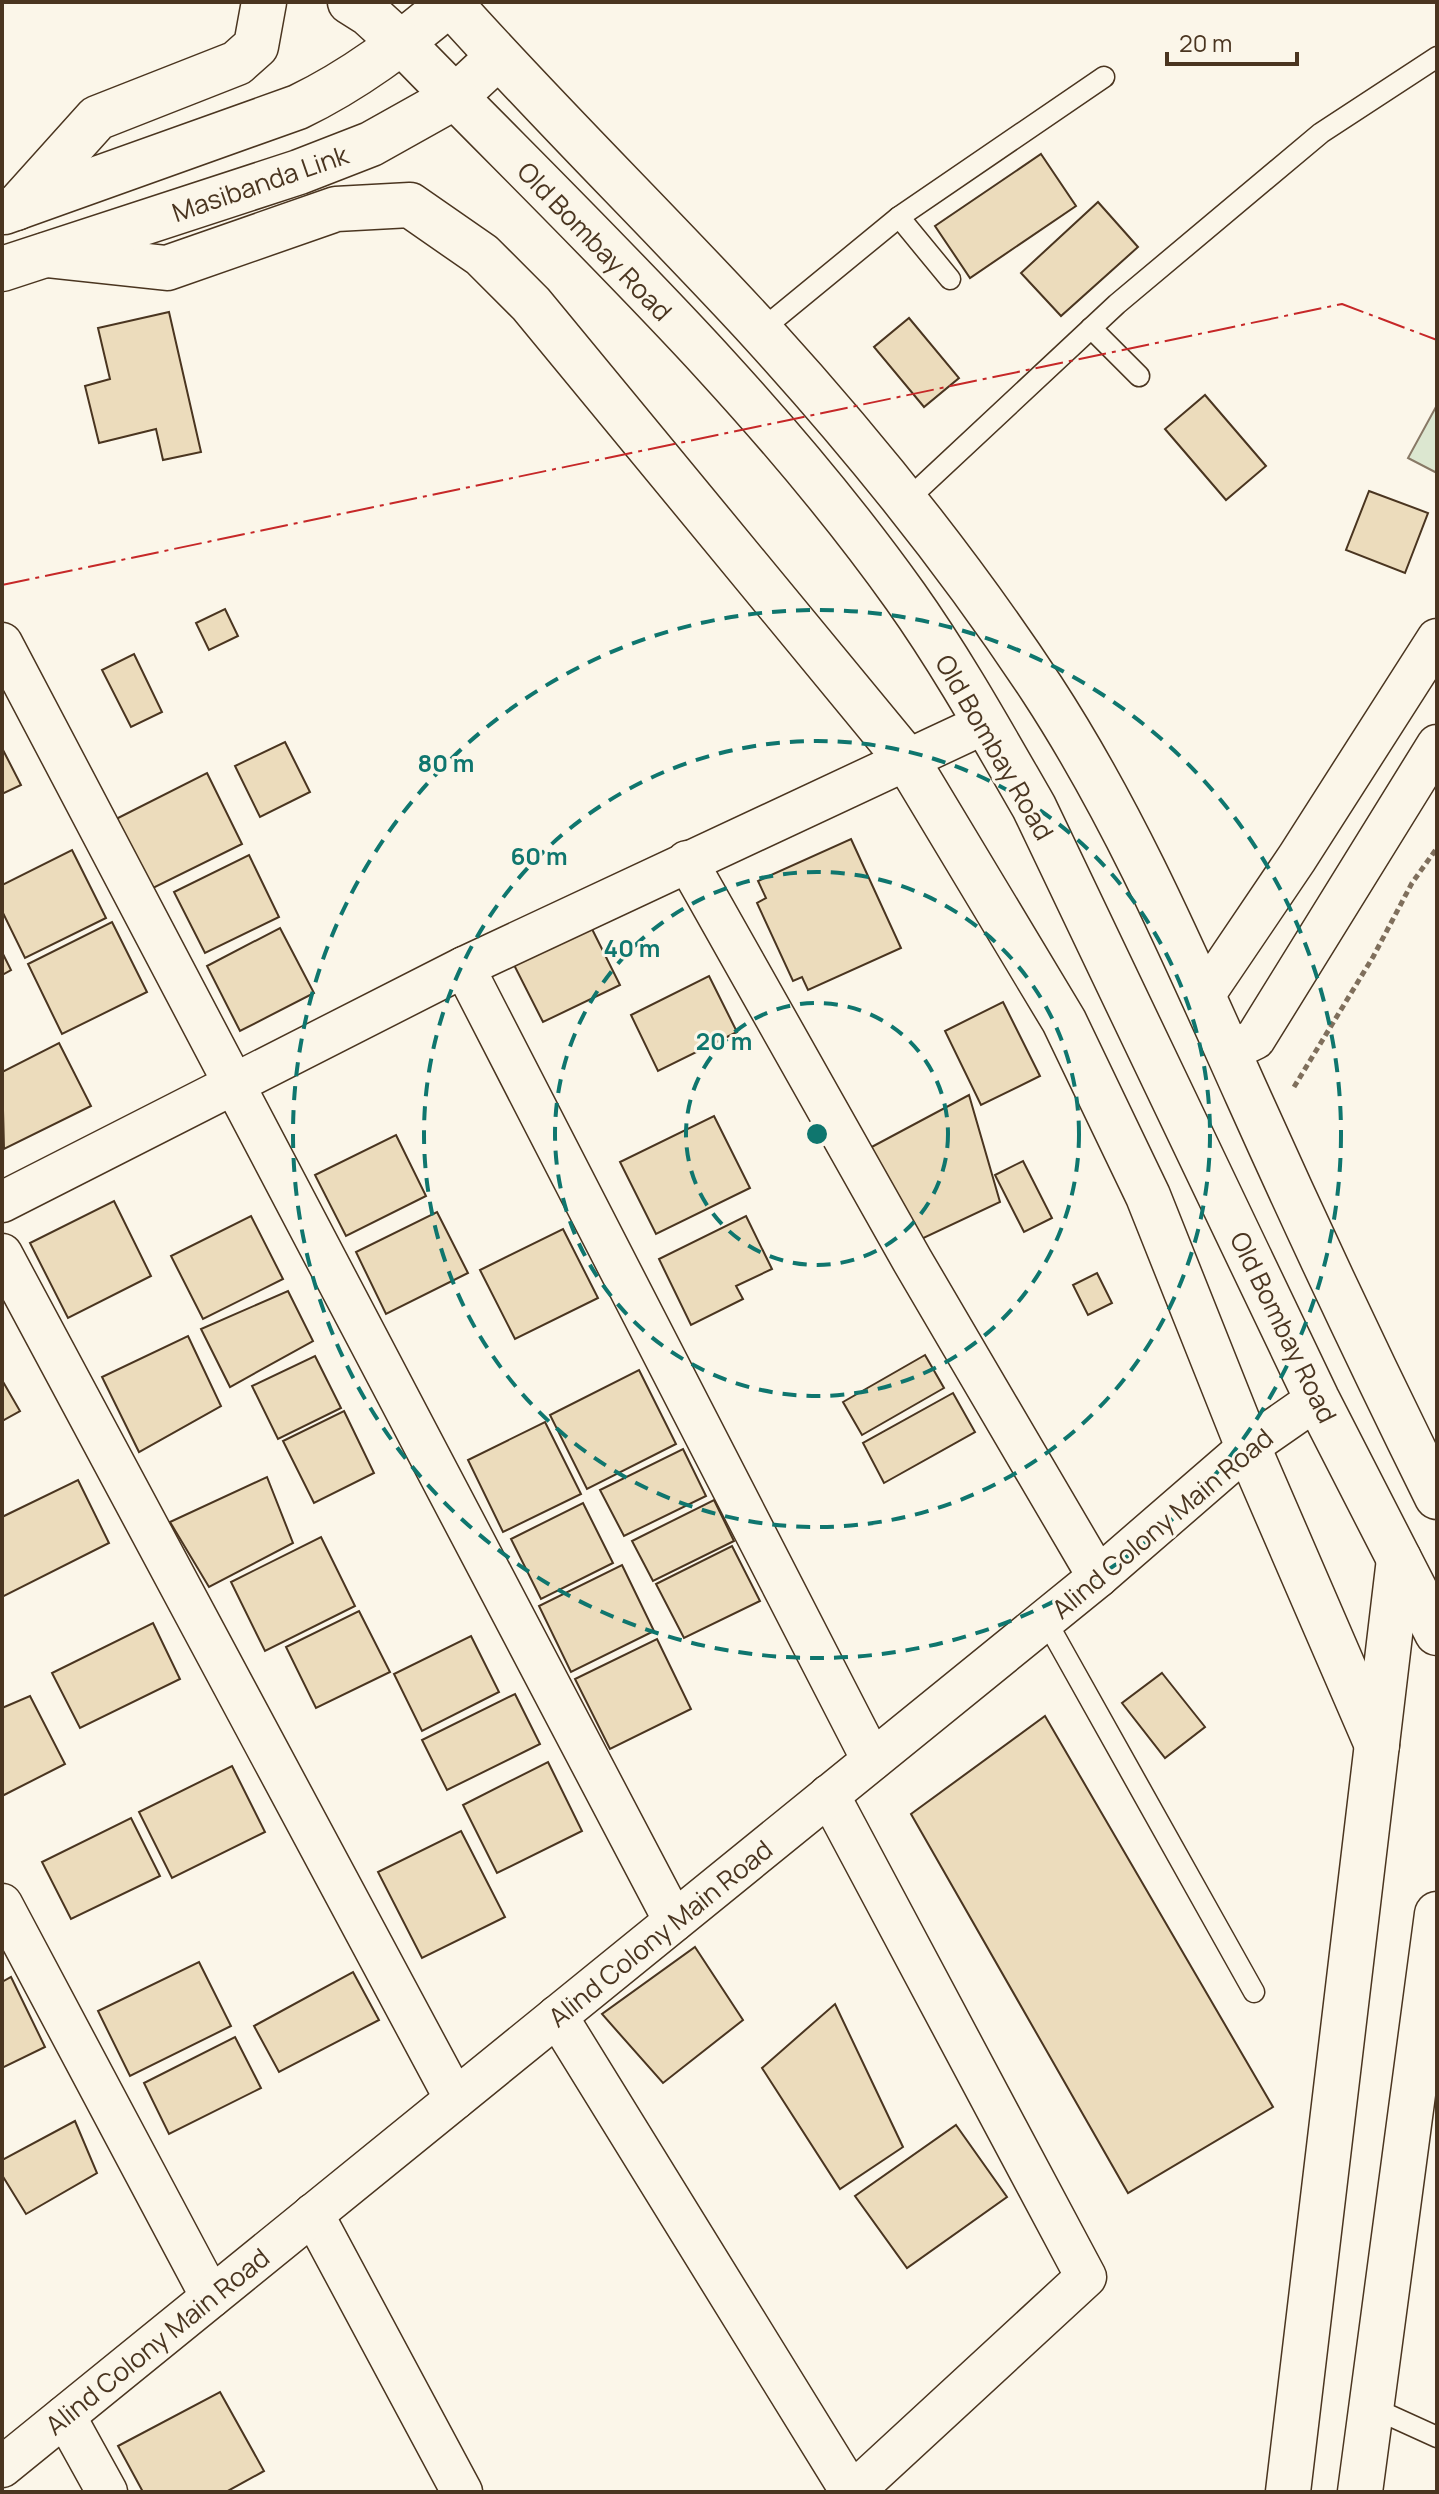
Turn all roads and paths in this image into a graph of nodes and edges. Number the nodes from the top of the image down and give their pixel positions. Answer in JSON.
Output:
{"nodes":[{"id":1,"x":264,"y":2,"type":"edge"},
{"id":2,"x":350,"y":2,"type":"edge"},
{"id":3,"x":450,"y":2,"type":"edge"},
{"id":4,"x":402,"y":43,"type":"junction"},
{"id":5,"x":1437,"y":57,"type":"edge"},
{"id":6,"x":497,"y":58,"type":"junction"},
{"id":7,"x":1104,"y":77,"type":"dead end"},
{"id":8,"x":455,"y":97,"type":"junction"},
{"id":9,"x":9,"y":211,"type":"edge"},
{"id":10,"x":899,"y":217,"type":"junction"},
{"id":11,"x":46,"y":255,"type":"junction"},
{"id":12,"x":2,"y":269,"type":"edge"},
{"id":13,"x":950,"y":279,"type":"dead end"},
{"id":14,"x":1091,"y":328,"type":"junction"},
{"id":15,"x":760,"y":331,"type":"junction"},
{"id":16,"x":1139,"y":376,"type":"dead end"},
{"id":17,"x":905,"y":502,"type":"junction"},
{"id":18,"x":1437,"y":639,"type":"edge"},
{"id":19,"x":2,"y":643,"type":"edge"},
{"id":20,"x":986,"y":723,"type":"junction"},
{"id":21,"x":1437,"y":745,"type":"edge"},
{"id":22,"x":907,"y":760,"type":"junction"},
{"id":23,"x":1437,"y":848,"type":"edge"},
{"id":24,"x":687,"y":861,"type":"junction"},
{"id":25,"x":464,"y":967,"type":"junction"},
{"id":26,"x":1203,"y":997,"type":"junction"},
{"id":27,"x":1228,"y":1052,"type":"junction"},
{"id":28,"x":234,"y":1085,"type":"junction"},
{"id":29,"x":1265,"y":1134,"type":"junction"},
{"id":30,"x":2,"y":1202,"type":"edge"},
{"id":31,"x":2,"y":1254,"type":"edge"},
{"id":32,"x":1317,"y":1399,"type":"junction"},
{"id":33,"x":1248,"y":1447,"type":"junction"},
{"id":34,"x":1437,"y":1497,"type":"edge"},
{"id":35,"x":1399,"y":1559,"type":"junction"},
{"id":36,"x":1098,"y":1577,"type":"junction"},
{"id":37,"x":1045,"y":1619,"type":"junction"},
{"id":38,"x":1437,"y":1633,"type":"edge"},
{"id":39,"x":1377,"y":1745,"type":"junction"},
{"id":40,"x":872,"y":1760,"type":"junction"},
{"id":41,"x":829,"y":1795,"type":"junction"},
{"id":42,"x":2,"y":1904,"type":"edge"},
{"id":43,"x":1437,"y":1914,"type":"edge"},
{"id":44,"x":674,"y":1921,"type":"junction"},
{"id":45,"x":1254,"y":1992,"type":"dead end"},
{"id":46,"x":557,"y":2016,"type":"junction"},
{"id":47,"x":455,"y":2099,"type":"junction"},
{"id":48,"x":313,"y":2214,"type":"junction"},
{"id":49,"x":211,"y":2297,"type":"junction"},
{"id":50,"x":1371,"y":2407,"type":"junction"},
{"id":51,"x":65,"y":2416,"type":"junction"},
{"id":52,"x":1437,"y":2437,"type":"edge"},
{"id":53,"x":2,"y":2467,"type":"edge"},
{"id":54,"x":107,"y":2492,"type":"edge"},
{"id":55,"x":462,"y":2492,"type":"edge"},
{"id":56,"x":852,"y":2492,"type":"edge"},
{"id":57,"x":1288,"y":2492,"type":"edge"},
{"id":58,"x":1360,"y":2492,"type":"edge"}],
"edges":[{"from":1,"to":9,"type":"main road"},
{"from":2,"to":4,"type":"main road","name":"Old Bombay Road"},
{"from":3,"to":4,"type":"main road"},
{"from":3,"to":6,"type":"main road"},
{"from":4,"to":8,"type":"main road","name":"Old Bombay Road"},
{"from":4,"to":9,"type":"main road"},
{"from":5,"to":14,"type":"lane"},
{"from":6,"to":8,"type":"main road","name":"Masibanda Link"},
{"from":6,"to":15,"type":"main road"},
{"from":7,"to":10,"type":"lane"},
{"from":8,"to":11,"type":"main road","name":"Masibanda Link"},
{"from":8,"to":20,"type":"main road","name":"Old Bombay Road"},
{"from":10,"to":13,"type":"lane"},
{"from":10,"to":15,"type":"lane"},
{"from":11,"to":12,"type":"main road","name":"Masibanda Link"},
{"from":11,"to":22,"type":"main road"},
{"from":14,"to":16,"type":"lane"},
{"from":14,"to":17,"type":"lane"},
{"from":15,"to":17,"type":"main road"},
{"from":17,"to":26,"type":"main road"},
{"from":18,"to":26,"type":"street"},
{"from":19,"to":28,"type":"street"},
{"from":20,"to":22,"type":"street"},
{"from":20,"to":32,"type":"main road","name":"Old Bombay Road"},
{"from":21,"to":27,"type":"street"},
{"from":22,"to":24,"type":"street"},
{"from":22,"to":33,"type":"main road"},
{"from":23,"to":29,"type":"path"},
{"from":24,"to":25,"type":"street"},
{"from":24,"to":36,"type":"street"},
{"from":25,"to":28,"type":"street"},
{"from":25,"to":40,"type":"street"},
{"from":26,"to":27,"type":"main road"},
{"from":27,"to":29,"type":"main road"},
{"from":28,"to":30,"type":"street"},
{"from":28,"to":44,"type":"street"},
{"from":29,"to":34,"type":"main road"},
{"from":31,"to":47,"type":"street"},
{"from":32,"to":33,"type":"street","name":"Alind Colony Main Road"},
{"from":32,"to":35,"type":"main road","name":"Old Bombay Road"},
{"from":33,"to":36,"type":"street","name":"Alind Colony Main Road"},
{"from":33,"to":39,"type":"main road"},
{"from":35,"to":38,"type":"main road","name":"Old Bombay Road"},
{"from":35,"to":39,"type":"main road"},
{"from":36,"to":37,"type":"street","name":"Alind Colony Main Road"},
{"from":37,"to":40,"type":"street","name":"Alind Colony Main Road"},
{"from":37,"to":45,"type":"lane"},
{"from":39,"to":57,"type":"main road"},
{"from":40,"to":41,"type":"street","name":"Alind Colony Main Road"},
{"from":41,"to":44,"type":"street","name":"Alind Colony Main Road"},
{"from":41,"to":56,"type":"street"},
{"from":42,"to":49,"type":"street"},
{"from":43,"to":50,"type":"main road"},
{"from":44,"to":46,"type":"street","name":"Alind Colony Main Road"},
{"from":46,"to":47,"type":"street","name":"Alind Colony Main Road"},
{"from":46,"to":56,"type":"street"},
{"from":47,"to":48,"type":"street","name":"Alind Colony Main Road"},
{"from":48,"to":49,"type":"street","name":"Alind Colony Main Road"},
{"from":48,"to":55,"type":"street"},
{"from":49,"to":51,"type":"street","name":"Alind Colony Main Road"},
{"from":50,"to":52,"type":"lane"},
{"from":50,"to":58,"type":"main road"},
{"from":51,"to":53,"type":"street","name":"Alind Colony Main Road"},
{"from":51,"to":54,"type":"street"}]}
